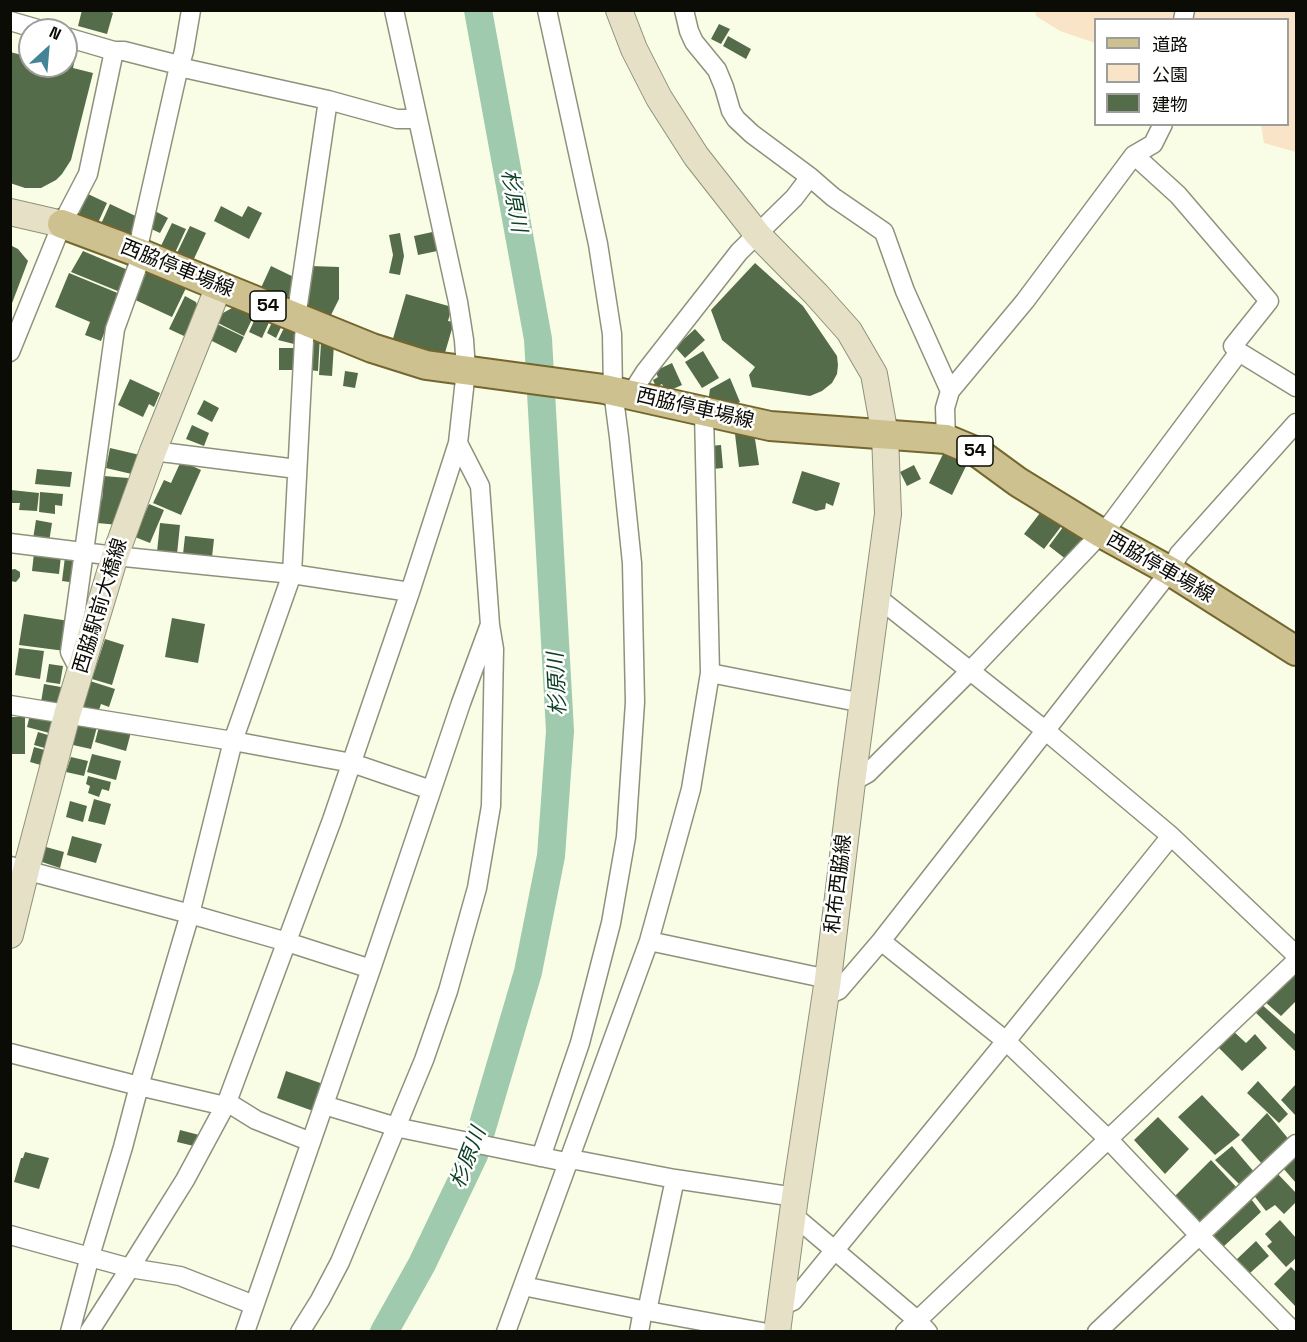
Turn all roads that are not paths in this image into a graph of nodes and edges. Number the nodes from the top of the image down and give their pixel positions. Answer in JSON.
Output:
{"nodes":[{"id":1,"x":190,"y":10,"type":"edge"},
{"id":2,"x":394,"y":10,"type":"edge"},
{"id":3,"x":547,"y":10,"type":"edge"},
{"id":4,"x":619,"y":10,"type":"edge"},
{"id":5,"x":684,"y":10,"type":"edge"},
{"id":6,"x":78,"y":40,"type":"edge"},
{"id":7,"x":114,"y":51,"type":"junction"},
{"id":8,"x":179,"y":67,"type":"junction"},
{"id":9,"x":328,"y":100,"type":"junction"},
{"id":10,"x":418,"y":119,"type":"junction"},
{"id":11,"x":1162,"y":126,"type":"edge"},
{"id":12,"x":1134,"y":155,"type":"junction"},
{"id":13,"x":810,"y":177,"type":"junction"},
{"id":14,"x":10,"y":212,"type":"edge"},
{"id":15,"x":62,"y":224,"type":"junction"},
{"id":16,"x":758,"y":235,"type":"junction"},
{"id":17,"x":140,"y":253,"type":"junction"},
{"id":18,"x":219,"y":286,"type":"junction"},
{"id":19,"x":301,"y":320,"type":"junction"},
{"id":20,"x":10,"y":352,"type":"edge"},
{"id":21,"x":1239,"y":352,"type":"junction"},
{"id":22,"x":472,"y":371,"type":"junction"},
{"id":23,"x":1296,"y":387,"type":"edge"},
{"id":24,"x":950,"y":391,"type":"junction"},
{"id":25,"x":616,"y":392,"type":"junction"},
{"id":26,"x":704,"y":412,"type":"junction"},
{"id":27,"x":1296,"y":423,"type":"edge"},
{"id":28,"x":885,"y":435,"type":"junction"},
{"id":29,"x":946,"y":439,"type":"junction"},
{"id":30,"x":458,"y":443,"type":"junction"},
{"id":31,"x":153,"y":451,"type":"junction"},
{"id":32,"x":297,"y":469,"type":"junction"},
{"id":33,"x":1101,"y":533,"type":"junction"},
{"id":34,"x":10,"y":543,"type":"edge"},
{"id":35,"x":84,"y":552,"type":"junction"},
{"id":36,"x":115,"y":556,"type":"junction"},
{"id":37,"x":1170,"y":571,"type":"junction"},
{"id":38,"x":292,"y":574,"type":"junction"},
{"id":39,"x":410,"y":592,"type":"junction"},
{"id":40,"x":877,"y":597,"type":"junction"},
{"id":41,"x":490,"y":625,"type":"junction"},
{"id":42,"x":1296,"y":651,"type":"edge"},
{"id":43,"x":80,"y":671,"type":"junction"},
{"id":44,"x":970,"y":671,"type":"junction"},
{"id":45,"x":710,"y":673,"type":"junction"},
{"id":46,"x":863,"y":703,"type":"junction"},
{"id":47,"x":10,"y":705,"type":"edge"},
{"id":48,"x":67,"y":715,"type":"junction"},
{"id":49,"x":1046,"y":730,"type":"junction"},
{"id":50,"x":233,"y":741,"type":"junction"},
{"id":51,"x":352,"y":763,"type":"junction"},
{"id":52,"x":852,"y":782,"type":"junction"},
{"id":53,"x":431,"y":790,"type":"junction"},
{"id":54,"x":1171,"y":836,"type":"junction"},
{"id":55,"x":18,"y":868,"type":"edge"},
{"id":56,"x":190,"y":914,"type":"junction"},
{"id":57,"x":10,"y":935,"type":"edge"},
{"id":58,"x":649,"y":940,"type":"junction"},
{"id":59,"x":881,"y":941,"type":"junction"},
{"id":60,"x":287,"y":942,"type":"junction"},
{"id":61,"x":1296,"y":955,"type":"edge"},
{"id":62,"x":1296,"y":961,"type":"edge"},
{"id":63,"x":371,"y":969,"type":"junction"},
{"id":64,"x":826,"y":987,"type":"junction"},
{"id":65,"x":1006,"y":1041,"type":"junction"},
{"id":66,"x":10,"y":1053,"type":"edge"},
{"id":67,"x":139,"y":1086,"type":"junction"},
{"id":68,"x":226,"y":1104,"type":"junction"},
{"id":69,"x":324,"y":1105,"type":"junction"},
{"id":70,"x":398,"y":1127,"type":"junction"},
{"id":71,"x":1108,"y":1139,"type":"junction"},
{"id":72,"x":311,"y":1142,"type":"junction"},
{"id":73,"x":1296,"y":1144,"type":"edge"},
{"id":74,"x":538,"y":1156,"type":"junction"},
{"id":75,"x":568,"y":1160,"type":"junction"},
{"id":76,"x":675,"y":1179,"type":"junction"},
{"id":77,"x":794,"y":1206,"type":"junction"},
{"id":78,"x":10,"y":1235,"type":"edge"},
{"id":79,"x":1199,"y":1235,"type":"junction"},
{"id":80,"x":835,"y":1250,"type":"junction"},
{"id":81,"x":90,"y":1256,"type":"junction"},
{"id":82,"x":130,"y":1268,"type":"junction"},
{"id":83,"x":523,"y":1286,"type":"junction"},
{"id":84,"x":254,"y":1305,"type":"junction"},
{"id":85,"x":781,"y":1306,"type":"junction"},
{"id":86,"x":645,"y":1310,"type":"junction"},
{"id":87,"x":916,"y":1328,"type":"edge"},
{"id":88,"x":1294,"y":1328,"type":"edge"},
{"id":89,"x":70,"y":1332,"type":"edge"},
{"id":90,"x":89,"y":1332,"type":"edge"},
{"id":91,"x":245,"y":1332,"type":"edge"},
{"id":92,"x":300,"y":1332,"type":"edge"},
{"id":93,"x":506,"y":1332,"type":"edge"},
{"id":94,"x":639,"y":1332,"type":"edge"},
{"id":95,"x":762,"y":1332,"type":"edge"},
{"id":96,"x":777,"y":1332,"type":"edge"},
{"id":97,"x":1097,"y":1332,"type":"edge"}],
"edges":[{"from":1,"to":8,"type":"street"},
{"from":2,"to":10,"type":"street"},
{"from":3,"to":25,"type":"street"},
{"from":4,"to":16,"type":"street","name":"和布西脇線"},
{"from":5,"to":13,"type":"street"},
{"from":6,"to":7,"type":"street"},
{"from":7,"to":8,"type":"street"},
{"from":7,"to":15,"type":"street"},
{"from":8,"to":9,"type":"street"},
{"from":8,"to":17,"type":"street"},
{"from":9,"to":10,"type":"street"},
{"from":9,"to":19,"type":"street"},
{"from":10,"to":22,"type":"street"},
{"from":11,"to":12,"type":"street"},
{"from":12,"to":21,"type":"street"},
{"from":12,"to":24,"type":"street"},
{"from":13,"to":16,"type":"street"},
{"from":13,"to":24,"type":"street"},
{"from":14,"to":15,"type":"street"},
{"from":15,"to":17,"type":"main road","name":"西脇停車場線","number":"54"},
{"from":15,"to":20,"type":"street"},
{"from":16,"to":25,"type":"street"},
{"from":16,"to":28,"type":"street","name":"和布西脇線"},
{"from":17,"to":18,"type":"main road","name":"西脇停車場線","number":"54"},
{"from":17,"to":35,"type":"street"},
{"from":18,"to":19,"type":"main road","name":"西脇停車場線","number":"54"},
{"from":18,"to":31,"type":"street","name":"西脇駅前大橋線"},
{"from":19,"to":22,"type":"main road","name":"西脇停車場線","number":"54"},
{"from":19,"to":32,"type":"street"},
{"from":21,"to":23,"type":"street"},
{"from":21,"to":33,"type":"street"},
{"from":22,"to":25,"type":"main road","name":"西脇停車場線","number":"54"},
{"from":22,"to":30,"type":"street"},
{"from":24,"to":29,"type":"street"},
{"from":25,"to":26,"type":"main road","name":"西脇停車場線","number":"54"},
{"from":25,"to":74,"type":"street"},
{"from":26,"to":28,"type":"main road","name":"西脇停車場線","number":"54"},
{"from":26,"to":45,"type":"street"},
{"from":27,"to":37,"type":"street"},
{"from":28,"to":29,"type":"main road","name":"西脇停車場線","number":"54"},
{"from":28,"to":40,"type":"street","name":"和布西脇線"},
{"from":29,"to":33,"type":"main road","name":"西脇停車場線","number":"54"},
{"from":30,"to":39,"type":"street"},
{"from":30,"to":41,"type":"street"},
{"from":31,"to":32,"type":"street"},
{"from":31,"to":36,"type":"street","name":"西脇駅前大橋線"},
{"from":32,"to":38,"type":"street"},
{"from":33,"to":37,"type":"main road","name":"西脇停車場線","number":"54"},
{"from":33,"to":44,"type":"street"},
{"from":34,"to":35,"type":"street"},
{"from":35,"to":36,"type":"street"},
{"from":35,"to":43,"type":"street"},
{"from":36,"to":38,"type":"street"},
{"from":36,"to":43,"type":"street","name":"西脇駅前大橋線"},
{"from":37,"to":42,"type":"main road","name":"西脇停車場線","number":"54"},
{"from":37,"to":49,"type":"street"},
{"from":38,"to":39,"type":"street"},
{"from":38,"to":50,"type":"street"},
{"from":39,"to":51,"type":"street"},
{"from":40,"to":44,"type":"street"},
{"from":40,"to":46,"type":"street","name":"和布西脇線"},
{"from":41,"to":53,"type":"street"},
{"from":41,"to":70,"type":"street"},
{"from":43,"to":48,"type":"street","name":"西脇駅前大橋線"},
{"from":44,"to":49,"type":"street"},
{"from":44,"to":52,"type":"street"},
{"from":45,"to":46,"type":"street"},
{"from":45,"to":58,"type":"street"},
{"from":46,"to":52,"type":"street","name":"和布西脇線"},
{"from":47,"to":48,"type":"street"},
{"from":48,"to":50,"type":"street"},
{"from":48,"to":55,"type":"street","name":"西脇駅前大橋線"},
{"from":49,"to":54,"type":"street"},
{"from":49,"to":59,"type":"street"},
{"from":50,"to":51,"type":"street"},
{"from":50,"to":56,"type":"street"},
{"from":51,"to":53,"type":"street"},
{"from":51,"to":60,"type":"street"},
{"from":52,"to":64,"type":"street","name":"和布西脇線"},
{"from":53,"to":63,"type":"street"},
{"from":54,"to":61,"type":"street"},
{"from":54,"to":65,"type":"street"},
{"from":55,"to":56,"type":"street"},
{"from":55,"to":57,"type":"street","name":"西脇駅前大橋線"},
{"from":56,"to":60,"type":"street"},
{"from":56,"to":67,"type":"street"},
{"from":58,"to":64,"type":"street"},
{"from":58,"to":75,"type":"street"},
{"from":59,"to":64,"type":"street"},
{"from":59,"to":65,"type":"street"},
{"from":60,"to":63,"type":"street"},
{"from":60,"to":68,"type":"street"},
{"from":62,"to":71,"type":"street"},
{"from":63,"to":69,"type":"street"},
{"from":64,"to":77,"type":"street","name":"和布西脇線"},
{"from":65,"to":71,"type":"street"},
{"from":65,"to":80,"type":"street"},
{"from":66,"to":67,"type":"street"},
{"from":67,"to":68,"type":"street"},
{"from":67,"to":81,"type":"street"},
{"from":68,"to":72,"type":"street"},
{"from":68,"to":82,"type":"street"},
{"from":69,"to":70,"type":"street"},
{"from":69,"to":72,"type":"street"},
{"from":70,"to":74,"type":"street"},
{"from":70,"to":92,"type":"street"},
{"from":71,"to":79,"type":"street"},
{"from":71,"to":87,"type":"street"},
{"from":72,"to":84,"type":"street"},
{"from":73,"to":79,"type":"street"},
{"from":74,"to":75,"type":"street"},
{"from":75,"to":76,"type":"street"},
{"from":75,"to":83,"type":"street"},
{"from":76,"to":77,"type":"street"},
{"from":76,"to":86,"type":"street"},
{"from":77,"to":80,"type":"street"},
{"from":77,"to":85,"type":"street","name":"和布西脇線"},
{"from":78,"to":81,"type":"street"},
{"from":79,"to":88,"type":"street"},
{"from":79,"to":97,"type":"street"},
{"from":80,"to":85,"type":"street"},
{"from":80,"to":87,"type":"street"},
{"from":81,"to":82,"type":"street"},
{"from":81,"to":89,"type":"street"},
{"from":82,"to":84,"type":"street"},
{"from":82,"to":90,"type":"street"},
{"from":83,"to":86,"type":"street"},
{"from":83,"to":93,"type":"street"},
{"from":84,"to":91,"type":"street"},
{"from":85,"to":96,"type":"street","name":"和布西脇線"},
{"from":86,"to":94,"type":"street"},
{"from":86,"to":95,"type":"street"}]}
